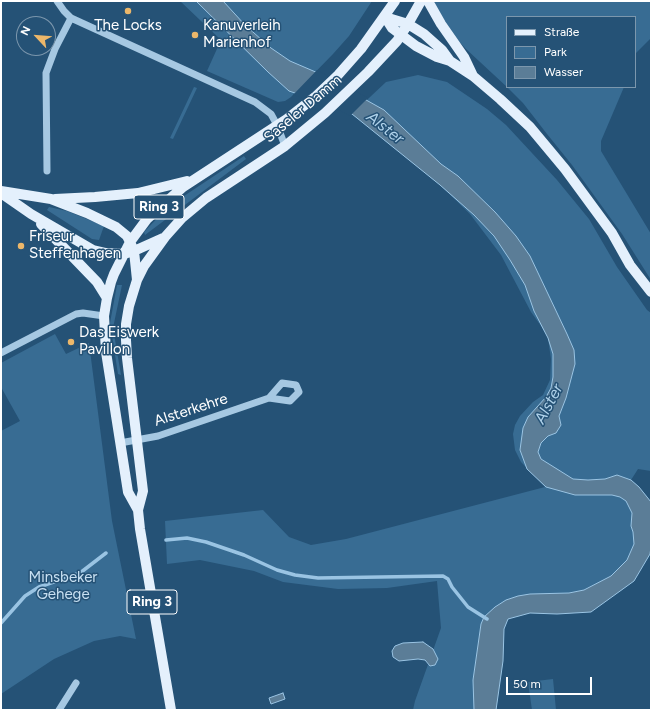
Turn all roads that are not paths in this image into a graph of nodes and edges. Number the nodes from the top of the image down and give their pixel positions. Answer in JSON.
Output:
{"nodes":[{"id":1,"x":57,"y":1,"type":"edge"},
{"id":2,"x":395,"y":1,"type":"edge"},
{"id":3,"x":421,"y":1,"type":"edge"},
{"id":4,"x":428,"y":1,"type":"edge"},
{"id":5,"x":385,"y":17,"type":"junction"},
{"id":6,"x":71,"y":18,"type":"junction"},
{"id":7,"x":408,"y":24,"type":"junction"},
{"id":8,"x":401,"y":36,"type":"junction"},
{"id":9,"x":450,"y":60,"type":"junction"},
{"id":10,"x":473,"y":76,"type":"junction"},
{"id":11,"x":278,"y":125,"type":"junction"},
{"id":12,"x":285,"y":146,"type":"junction"},
{"id":13,"x":47,"y":171,"type":"dead end"},
{"id":14,"x":195,"y":179,"type":"junction"},
{"id":15,"x":1,"y":192,"type":"edge"},
{"id":16,"x":51,"y":199,"type":"junction"},
{"id":17,"x":31,"y":214,"type":"junction"},
{"id":18,"x":164,"y":237,"type":"junction"},
{"id":19,"x":129,"y":249,"type":"junction"},
{"id":20,"x":137,"y":280,"type":"junction"},
{"id":21,"x":651,"y":292,"type":"edge"},
{"id":22,"x":107,"y":298,"type":"junction"},
{"id":23,"x":104,"y":316,"type":"junction"},
{"id":24,"x":1,"y":353,"type":"edge"},
{"id":25,"x":269,"y":398,"type":"dead end"},
{"id":26,"x":137,"y":440,"type":"junction"},
{"id":27,"x":120,"y":443,"type":"junction"},
{"id":28,"x":138,"y":510,"type":"junction"},
{"id":29,"x":76,"y":683,"type":"dead end"},
{"id":30,"x":59,"y":710,"type":"edge"},
{"id":31,"x":171,"y":710,"type":"edge"}],
"edges":[{"from":1,"to":6,"type":"street"},
{"from":2,"to":5,"type":"main road","name":"Saseler Damm","number":"Ring 3"},
{"from":3,"to":7,"type":"main road","name":"Saseler Damm","number":"Ring 3"},
{"from":4,"to":10,"type":"main road"},
{"from":5,"to":7,"type":"main road"},
{"from":5,"to":8,"type":"main road"},
{"from":5,"to":11,"type":"main road","name":"Saseler Damm","number":"Ring 3"},
{"from":6,"to":11,"type":"street"},
{"from":6,"to":13,"type":"street"},
{"from":7,"to":8,"type":"main road","name":"Saseler Damm","number":"Ring 3"},
{"from":7,"to":9,"type":"main road"},
{"from":8,"to":9,"type":"main road"},
{"from":8,"to":12,"type":"main road","name":"Saseler Damm","number":"Ring 3"},
{"from":9,"to":10,"type":"main road"},
{"from":10,"to":21,"type":"main road"},
{"from":11,"to":12,"type":"street"},
{"from":11,"to":14,"type":"main road","name":"Saseler Damm","number":"Ring 3"},
{"from":12,"to":18,"type":"main road","name":"Saseler Damm","number":"Ring 3"},
{"from":14,"to":16,"type":"main road"},
{"from":14,"to":19,"type":"main road","number":"Ring 3"},
{"from":15,"to":16,"type":"main road"},
{"from":15,"to":17,"type":"main road"},
{"from":16,"to":19,"type":"main road"},
{"from":17,"to":19,"type":"main road"},
{"from":17,"to":22,"type":"main road"},
{"from":18,"to":19,"type":"main road"},
{"from":18,"to":20,"type":"main road","number":"Ring 3"},
{"from":19,"to":20,"type":"main road"},
{"from":19,"to":22,"type":"main road","number":"Ring 3"},
{"from":20,"to":26,"type":"main road","number":"Ring 3"},
{"from":22,"to":23,"type":"main road","number":"Ring 3"},
{"from":23,"to":24,"type":"street"},
{"from":23,"to":27,"type":"main road","number":"Ring 3"},
{"from":25,"to":26,"type":"street","name":"Alsterkehre"},
{"from":26,"to":27,"type":"street","name":"Alsterkehre"},
{"from":26,"to":28,"type":"main road","number":"Ring 3"},
{"from":27,"to":28,"type":"main road","number":"Ring 3"},
{"from":28,"to":31,"type":"main road","number":"Ring 3"},
{"from":29,"to":30,"type":"street"}]}
